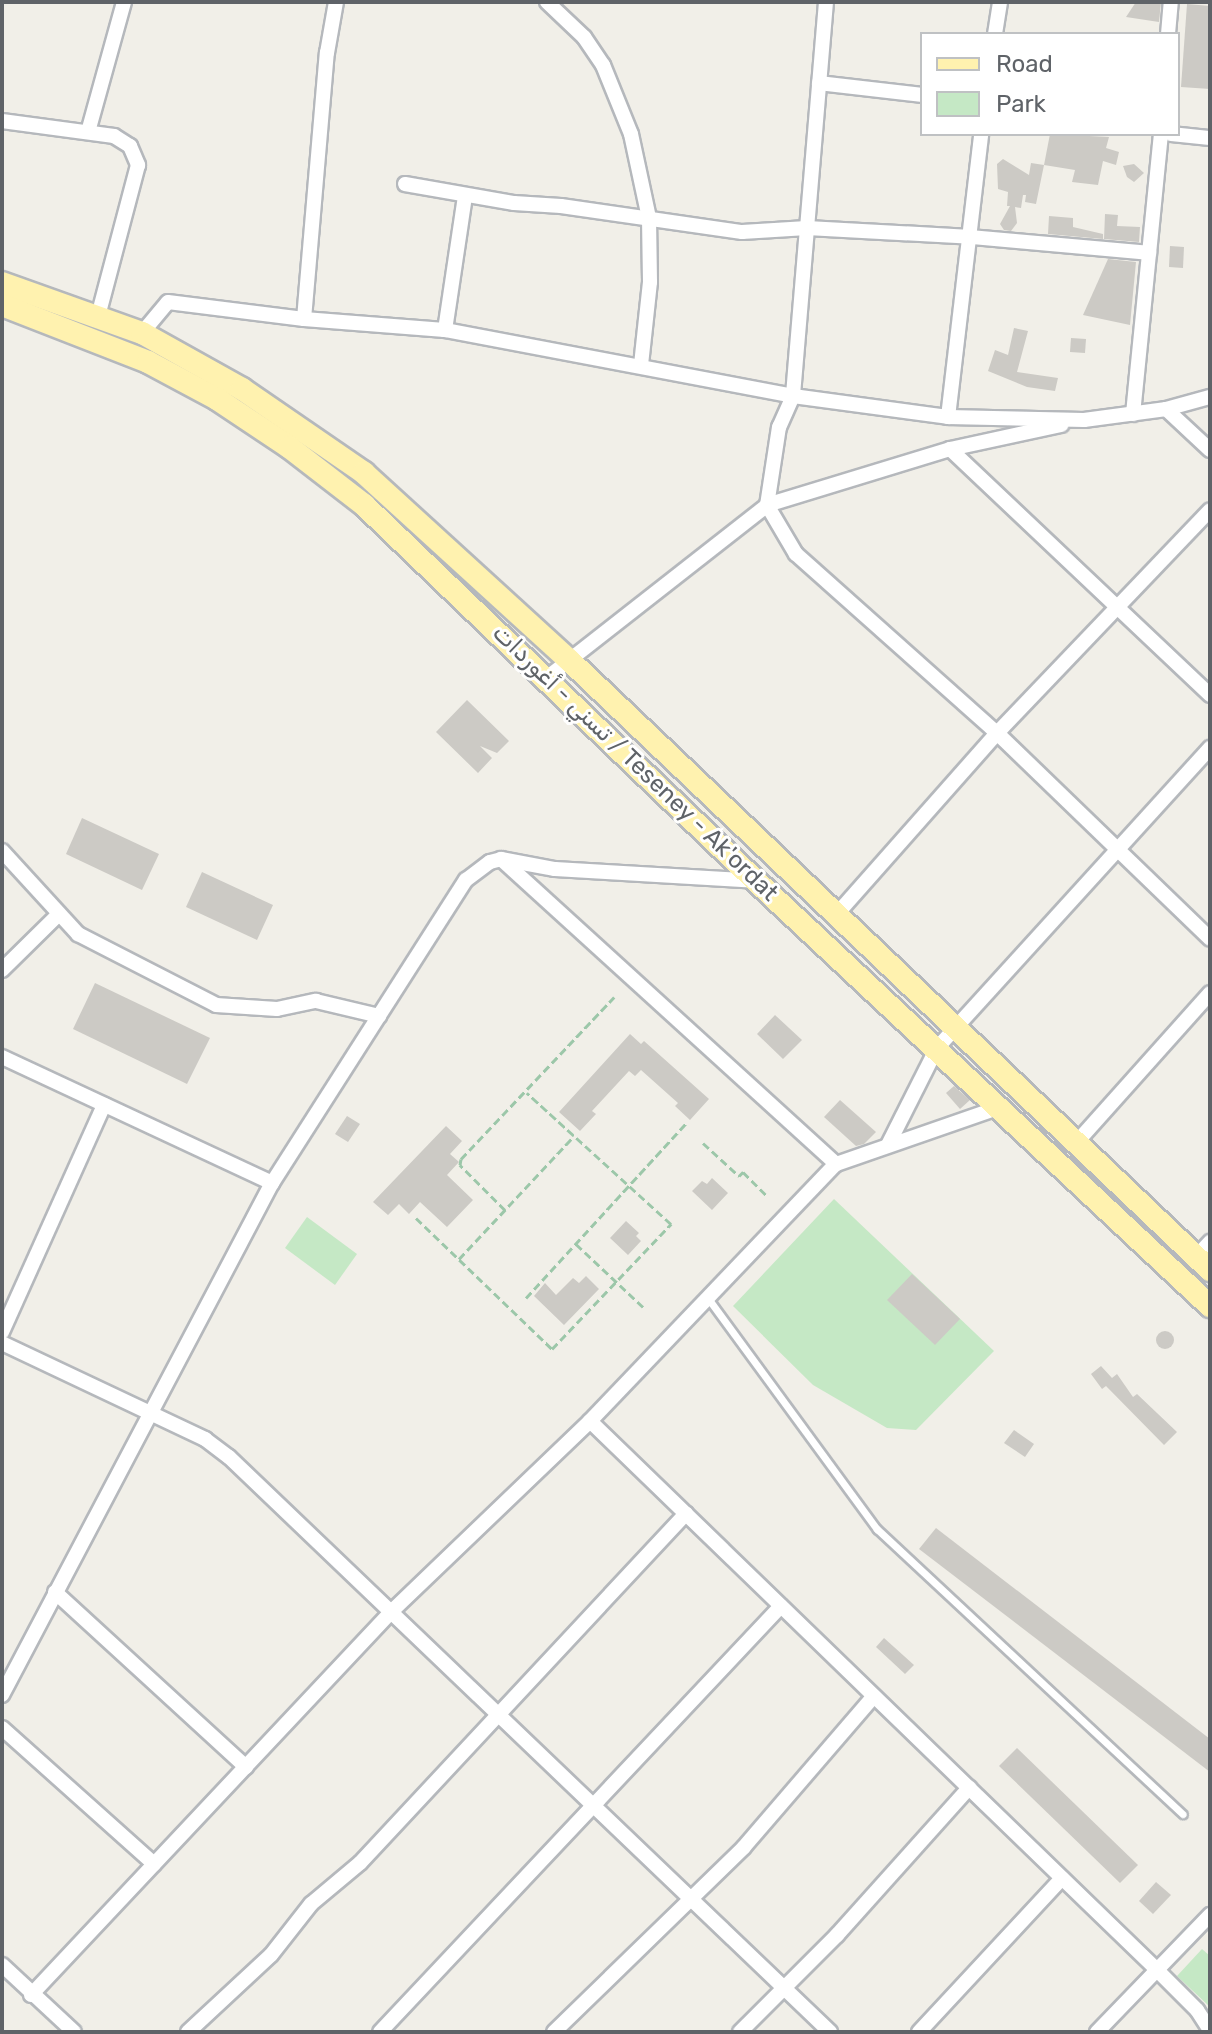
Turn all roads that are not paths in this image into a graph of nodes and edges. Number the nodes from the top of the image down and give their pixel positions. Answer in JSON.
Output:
{"nodes":[{"id":1,"x":124,"y":2,"type":"edge"},
{"id":2,"x":336,"y":2,"type":"edge"},
{"id":3,"x":547,"y":2,"type":"edge"},
{"id":4,"x":826,"y":2,"type":"edge"},
{"id":5,"x":1000,"y":2,"type":"edge"},
{"id":6,"x":1171,"y":2,"type":"edge"},
{"id":7,"x":995,"y":32,"type":"edge"},
{"id":8,"x":1168,"y":32,"type":"edge"},
{"id":9,"x":819,"y":83,"type":"junction"},
{"id":10,"x":920,"y":95,"type":"edge"},
{"id":11,"x":2,"y":121,"type":"edge"},
{"id":12,"x":88,"y":132,"type":"junction"},
{"id":13,"x":1180,"y":135,"type":"edge"},
{"id":14,"x":981,"y":136,"type":"edge"},
{"id":15,"x":1161,"y":136,"type":"edge"},
{"id":16,"x":1210,"y":138,"type":"edge"},
{"id":17,"x":405,"y":184,"type":"dead end"},
{"id":18,"x":465,"y":196,"type":"junction"},
{"id":19,"x":649,"y":218,"type":"junction"},
{"id":20,"x":807,"y":228,"type":"junction"},
{"id":21,"x":971,"y":237,"type":"junction"},
{"id":22,"x":1149,"y":253,"type":"junction"},
{"id":23,"x":2,"y":283,"type":"edge"},
{"id":24,"x":2,"y":305,"type":"edge"},
{"id":25,"x":98,"y":316,"type":"junction"},
{"id":26,"x":304,"y":319,"type":"junction"},
{"id":27,"x":445,"y":330,"type":"junction"},
{"id":28,"x":142,"y":333,"type":"junction"},
{"id":29,"x":641,"y":365,"type":"junction"},
{"id":30,"x":793,"y":396,"type":"junction"},
{"id":31,"x":1210,"y":397,"type":"edge"},
{"id":32,"x":1166,"y":409,"type":"junction"},
{"id":33,"x":1133,"y":414,"type":"junction"},
{"id":34,"x":948,"y":417,"type":"junction"},
{"id":35,"x":1084,"y":420,"type":"junction"},
{"id":36,"x":950,"y":449,"type":"junction"},
{"id":37,"x":1210,"y":450,"type":"edge"},
{"id":38,"x":767,"y":505,"type":"junction"},
{"id":39,"x":1210,"y":510,"type":"edge"},
{"id":40,"x":1118,"y":607,"type":"junction"},
{"id":41,"x":569,"y":660,"type":"junction"},
{"id":42,"x":548,"y":677,"type":"junction"},
{"id":43,"x":1210,"y":695,"type":"edge"},
{"id":44,"x":997,"y":733,"type":"junction"},
{"id":45,"x":1210,"y":748,"type":"edge"},
{"id":46,"x":1116,"y":848,"type":"junction"},
{"id":47,"x":2,"y":851,"type":"edge"},
{"id":48,"x":501,"y":859,"type":"junction"},
{"id":49,"x":756,"y":881,"type":"junction"},
{"id":50,"x":58,"y":915,"type":"junction"},
{"id":51,"x":836,"y":915,"type":"junction"},
{"id":52,"x":1210,"y":939,"type":"edge"},
{"id":53,"x":2,"y":970,"type":"edge"},
{"id":54,"x":1210,"y":993,"type":"edge"},
{"id":55,"x":379,"y":1016,"type":"junction"},
{"id":56,"x":956,"y":1027,"type":"junction"},
{"id":57,"x":937,"y":1048,"type":"junction"},
{"id":58,"x":2,"y":1057,"type":"edge"},
{"id":59,"x":104,"y":1105,"type":"junction"},
{"id":60,"x":1001,"y":1107,"type":"junction"},
{"id":61,"x":1076,"y":1143,"type":"junction"},
{"id":62,"x":888,"y":1145,"type":"junction"},
{"id":63,"x":836,"y":1164,"type":"junction"},
{"id":64,"x":272,"y":1183,"type":"junction"},
{"id":65,"x":1205,"y":1257,"type":"edge"},
{"id":66,"x":707,"y":1297,"type":"junction"},
{"id":67,"x":1210,"y":1306,"type":"edge"},
{"id":68,"x":2,"y":1332,"type":"edge"},
{"id":69,"x":2,"y":1343,"type":"edge"},
{"id":70,"x":148,"y":1412,"type":"junction"},
{"id":71,"x":590,"y":1421,"type":"junction"},
{"id":72,"x":686,"y":1514,"type":"junction"},
{"id":73,"x":55,"y":1592,"type":"junction"},
{"id":74,"x":781,"y":1606,"type":"junction"},
{"id":75,"x":392,"y":1611,"type":"junction"},
{"id":76,"x":2,"y":1695,"type":"edge"},
{"id":77,"x":874,"y":1696,"type":"junction"},
{"id":78,"x":500,"y":1714,"type":"junction"},
{"id":79,"x":2,"y":1728,"type":"edge"},
{"id":80,"x":246,"y":1767,"type":"junction"},
{"id":81,"x":969,"y":1788,"type":"junction"},
{"id":82,"x":593,"y":1804,"type":"junction"},
{"id":83,"x":1183,"y":1814,"type":"dead end"},
{"id":84,"x":154,"y":1864,"type":"junction"},
{"id":85,"x":1062,"y":1878,"type":"junction"},
{"id":86,"x":689,"y":1896,"type":"junction"},
{"id":87,"x":1210,"y":1915,"type":"edge"},
{"id":88,"x":2,"y":1965,"type":"edge"},
{"id":89,"x":1156,"y":1969,"type":"junction"},
{"id":90,"x":784,"y":1987,"type":"junction"},
{"id":91,"x":31,"y":1995,"type":"junction"},
{"id":92,"x":1210,"y":2031,"type":"edge"},
{"id":93,"x":74,"y":2032,"type":"edge"},
{"id":94,"x":188,"y":2032,"type":"edge"},
{"id":95,"x":380,"y":2032,"type":"edge"},
{"id":96,"x":554,"y":2032,"type":"edge"},
{"id":97,"x":740,"y":2032,"type":"edge"},
{"id":98,"x":830,"y":2032,"type":"edge"},
{"id":99,"x":919,"y":2032,"type":"edge"},
{"id":100,"x":1097,"y":2032,"type":"edge"}],
"edges":[{"from":1,"to":12,"type":"street"},
{"from":2,"to":26,"type":"street"},
{"from":3,"to":19,"type":"street"},
{"from":4,"to":9,"type":"street"},
{"from":5,"to":7,"type":"street"},
{"from":6,"to":8,"type":"street"},
{"from":9,"to":10,"type":"street"},
{"from":9,"to":20,"type":"street"},
{"from":11,"to":12,"type":"street"},
{"from":12,"to":25,"type":"street"},
{"from":13,"to":16,"type":"street"},
{"from":14,"to":21,"type":"street"},
{"from":15,"to":22,"type":"street"},
{"from":17,"to":18,"type":"street"},
{"from":18,"to":19,"type":"street"},
{"from":18,"to":27,"type":"street"},
{"from":19,"to":20,"type":"street"},
{"from":19,"to":29,"type":"street"},
{"from":20,"to":21,"type":"street"},
{"from":20,"to":30,"type":"street"},
{"from":21,"to":22,"type":"street"},
{"from":21,"to":34,"type":"street"},
{"from":22,"to":33,"type":"street"},
{"from":23,"to":25,"type":"main road"},
{"from":24,"to":42,"type":"main road","name":"تسني - أغوردات / Teseney - Ak'ordat"},
{"from":25,"to":28,"type":"main road"},
{"from":26,"to":27,"type":"street"},
{"from":26,"to":28,"type":"street"},
{"from":27,"to":29,"type":"street"},
{"from":28,"to":41,"type":"main road"},
{"from":29,"to":30,"type":"street"},
{"from":30,"to":34,"type":"street"},
{"from":30,"to":38,"type":"street"},
{"from":31,"to":32,"type":"street"},
{"from":32,"to":33,"type":"street"},
{"from":32,"to":37,"type":"street"},
{"from":33,"to":35,"type":"street"},
{"from":34,"to":35,"type":"street"},
{"from":35,"to":36,"type":"street"},
{"from":36,"to":38,"type":"street"},
{"from":36,"to":40,"type":"street"},
{"from":38,"to":41,"type":"street"},
{"from":38,"to":44,"type":"street"},
{"from":39,"to":40,"type":"street"},
{"from":40,"to":43,"type":"street"},
{"from":40,"to":44,"type":"street"},
{"from":41,"to":42,"type":"street"},
{"from":41,"to":51,"type":"main road"},
{"from":42,"to":49,"type":"main road","name":"تسني - أغوردات / Teseney - Ak'ordat"},
{"from":44,"to":46,"type":"street"},
{"from":44,"to":51,"type":"street"},
{"from":45,"to":46,"type":"street"},
{"from":46,"to":52,"type":"street"},
{"from":46,"to":56,"type":"street"},
{"from":47,"to":50,"type":"street"},
{"from":48,"to":49,"type":"street"},
{"from":48,"to":55,"type":"street"},
{"from":48,"to":63,"type":"street"},
{"from":49,"to":57,"type":"main road","name":"تسني - أغوردات / Teseney - Ak'ordat"},
{"from":50,"to":53,"type":"street"},
{"from":50,"to":55,"type":"street"},
{"from":51,"to":56,"type":"main road"},
{"from":54,"to":61,"type":"street"},
{"from":55,"to":64,"type":"street"},
{"from":56,"to":57,"type":"street"},
{"from":56,"to":61,"type":"main road"},
{"from":57,"to":60,"type":"main road","name":"تسني - أغوردات / Teseney - Ak'ordat"},
{"from":57,"to":62,"type":"street"},
{"from":58,"to":59,"type":"street"},
{"from":59,"to":64,"type":"street"},
{"from":59,"to":68,"type":"street"},
{"from":60,"to":62,"type":"street"},
{"from":60,"to":67,"type":"main road","name":"تسني - أغوردات / Teseney - Ak'ordat"},
{"from":61,"to":65,"type":"main road"},
{"from":62,"to":63,"type":"street"},
{"from":63,"to":66,"type":"street"},
{"from":64,"to":70,"type":"street"},
{"from":66,"to":71,"type":"street"},
{"from":66,"to":83,"type":"lane"},
{"from":69,"to":70,"type":"street"},
{"from":70,"to":73,"type":"street"},
{"from":70,"to":75,"type":"street"},
{"from":71,"to":72,"type":"street"},
{"from":71,"to":75,"type":"street"},
{"from":72,"to":74,"type":"street"},
{"from":72,"to":78,"type":"street"},
{"from":73,"to":76,"type":"street"},
{"from":73,"to":80,"type":"street"},
{"from":74,"to":77,"type":"street"},
{"from":74,"to":82,"type":"street"},
{"from":75,"to":78,"type":"street"},
{"from":75,"to":80,"type":"street"},
{"from":77,"to":81,"type":"street"},
{"from":77,"to":86,"type":"street"},
{"from":78,"to":82,"type":"street"},
{"from":78,"to":94,"type":"street"},
{"from":79,"to":84,"type":"street"},
{"from":80,"to":84,"type":"street"},
{"from":81,"to":85,"type":"street"},
{"from":81,"to":90,"type":"street"},
{"from":82,"to":86,"type":"street"},
{"from":82,"to":95,"type":"street"},
{"from":84,"to":91,"type":"street"},
{"from":85,"to":89,"type":"street"},
{"from":85,"to":99,"type":"street"},
{"from":86,"to":90,"type":"street"},
{"from":86,"to":96,"type":"street"},
{"from":87,"to":89,"type":"street"},
{"from":88,"to":91,"type":"street"},
{"from":89,"to":92,"type":"street"},
{"from":89,"to":100,"type":"street"},
{"from":90,"to":97,"type":"street"},
{"from":90,"to":98,"type":"street"},
{"from":91,"to":93,"type":"street"}]}
